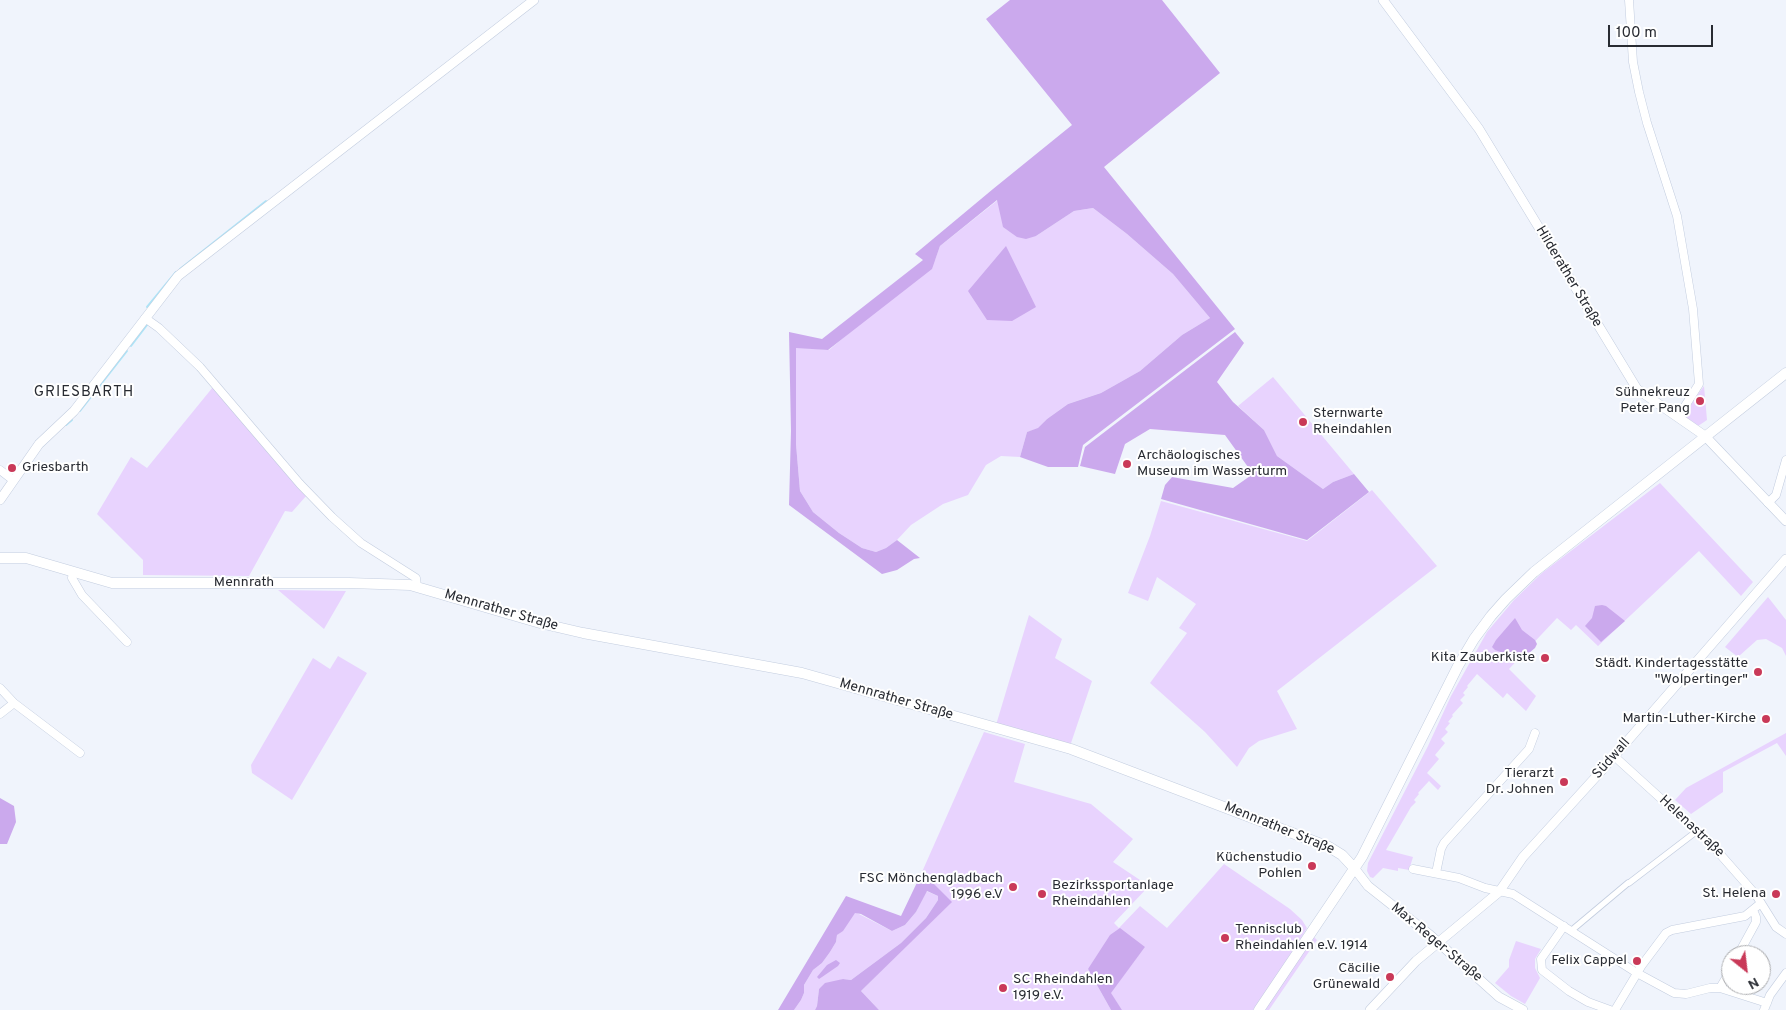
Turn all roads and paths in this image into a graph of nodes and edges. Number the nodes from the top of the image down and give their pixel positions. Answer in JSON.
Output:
{"nodes":[{"id":1,"x":534,"y":0,"type":"edge"},
{"id":2,"x":1384,"y":0,"type":"edge"},
{"id":3,"x":1629,"y":0,"type":"edge"},
{"id":4,"x":145,"y":318,"type":"junction"},
{"id":5,"x":1786,"y":373,"type":"edge"},
{"id":6,"x":1678,"y":417,"type":"junction"},
{"id":7,"x":1705,"y":436,"type":"junction"},
{"id":8,"x":1786,"y":460,"type":"edge"},
{"id":9,"x":0,"y":470,"type":"edge"},
{"id":10,"x":13,"y":480,"type":"junction"},
{"id":11,"x":0,"y":500,"type":"edge"},
{"id":12,"x":1768,"y":503,"type":"junction"},
{"id":13,"x":1786,"y":522,"type":"edge"},
{"id":14,"x":0,"y":558,"type":"edge"},
{"id":15,"x":1786,"y":559,"type":"edge"},
{"id":16,"x":73,"y":572,"type":"junction"},
{"id":17,"x":417,"y":586,"type":"junction"},
{"id":18,"x":127,"y":642,"type":"dead end"},
{"id":19,"x":0,"y":688,"type":"edge"},
{"id":20,"x":14,"y":703,"type":"junction"},
{"id":21,"x":0,"y":714,"type":"edge"},
{"id":22,"x":1535,"y":733,"type":"dead end"},
{"id":23,"x":80,"y":753,"type":"dead end"},
{"id":24,"x":1614,"y":756,"type":"junction"},
{"id":25,"x":1697,"y":831,"type":"junction"},
{"id":26,"x":1355,"y":869,"type":"junction"},
{"id":27,"x":1413,"y":869,"type":"dead end"},
{"id":28,"x":1436,"y":873,"type":"junction"},
{"id":29,"x":1499,"y":892,"type":"junction"},
{"id":30,"x":1761,"y":903,"type":"junction"},
{"id":31,"x":1753,"y":910,"type":"junction"},
{"id":32,"x":1564,"y":926,"type":"junction"},
{"id":33,"x":1572,"y":930,"type":"junction"},
{"id":34,"x":1786,"y":934,"type":"edge"},
{"id":35,"x":1438,"y":942,"type":"junction"},
{"id":36,"x":1743,"y":945,"type":"edge"},
{"id":37,"x":1637,"y":973,"type":"junction"},
{"id":38,"x":1786,"y":973,"type":"edge"},
{"id":39,"x":1720,"y":988,"type":"joint"},
{"id":40,"x":1766,"y":1006,"type":"edge"},
{"id":41,"x":1258,"y":1010,"type":"edge"},
{"id":42,"x":1370,"y":1010,"type":"edge"},
{"id":43,"x":1523,"y":1010,"type":"edge"},
{"id":44,"x":1610,"y":1010,"type":"edge"},
{"id":45,"x":1615,"y":1010,"type":"edge"}],
"edges":[{"from":1,"to":4,"type":"street"},
{"from":2,"to":6,"type":"street","name":"Hilderather Straße"},
{"from":3,"to":6,"type":"street"},
{"from":4,"to":10,"type":"street"},
{"from":4,"to":17,"type":"street"},
{"from":5,"to":7,"type":"main road"},
{"from":6,"to":7,"type":"street","name":"Hilderather Straße"},
{"from":7,"to":12,"type":"street","name":"Hilderather Straße"},
{"from":7,"to":26,"type":"main road"},
{"from":8,"to":12,"type":"street"},
{"from":9,"to":10,"type":"street"},
{"from":10,"to":11,"type":"street"},
{"from":12,"to":13,"type":"street","name":"Hilderather Straße"},
{"from":14,"to":16,"type":"main road","name":"Mennrath"},
{"from":15,"to":24,"type":"street","name":"Südwall"},
{"from":16,"to":17,"type":"main road","name":"Mennrath"},
{"from":16,"to":18,"type":"street"},
{"from":17,"to":26,"type":"main road","name":"Mennrather Straße"},
{"from":19,"to":20,"type":"street"},
{"from":20,"to":21,"type":"street"},
{"from":20,"to":23,"type":"street"},
{"from":22,"to":28,"type":"street"},
{"from":24,"to":25,"type":"street","name":"Helenastraße"},
{"from":24,"to":29,"type":"street","name":"Südwall"},
{"from":25,"to":30,"type":"street","name":"Helenastraße"},
{"from":25,"to":33,"type":"street"},
{"from":26,"to":35,"type":"street","name":"Max-Reger-Straße"},
{"from":26,"to":41,"type":"main road"},
{"from":27,"to":28,"type":"street"},
{"from":28,"to":29,"type":"street"},
{"from":29,"to":32,"type":"street"},
{"from":29,"to":35,"type":"street","name":"Südwall"},
{"from":30,"to":31,"type":"street"},
{"from":30,"to":34,"type":"street","name":"Helenastraße"},
{"from":31,"to":36,"type":"street"},
{"from":31,"to":37,"type":"street"},
{"from":32,"to":33,"type":"street"},
{"from":32,"to":44,"type":"street"},
{"from":33,"to":37,"type":"street"},
{"from":35,"to":42,"type":"street","name":"Südwall"},
{"from":35,"to":43,"type":"street","name":"Max-Reger-Straße"},
{"from":37,"to":39,"type":"street"},
{"from":37,"to":45,"type":"street"},
{"from":38,"to":40,"type":"street"},
{"from":39,"to":40,"type":"street"}]}
